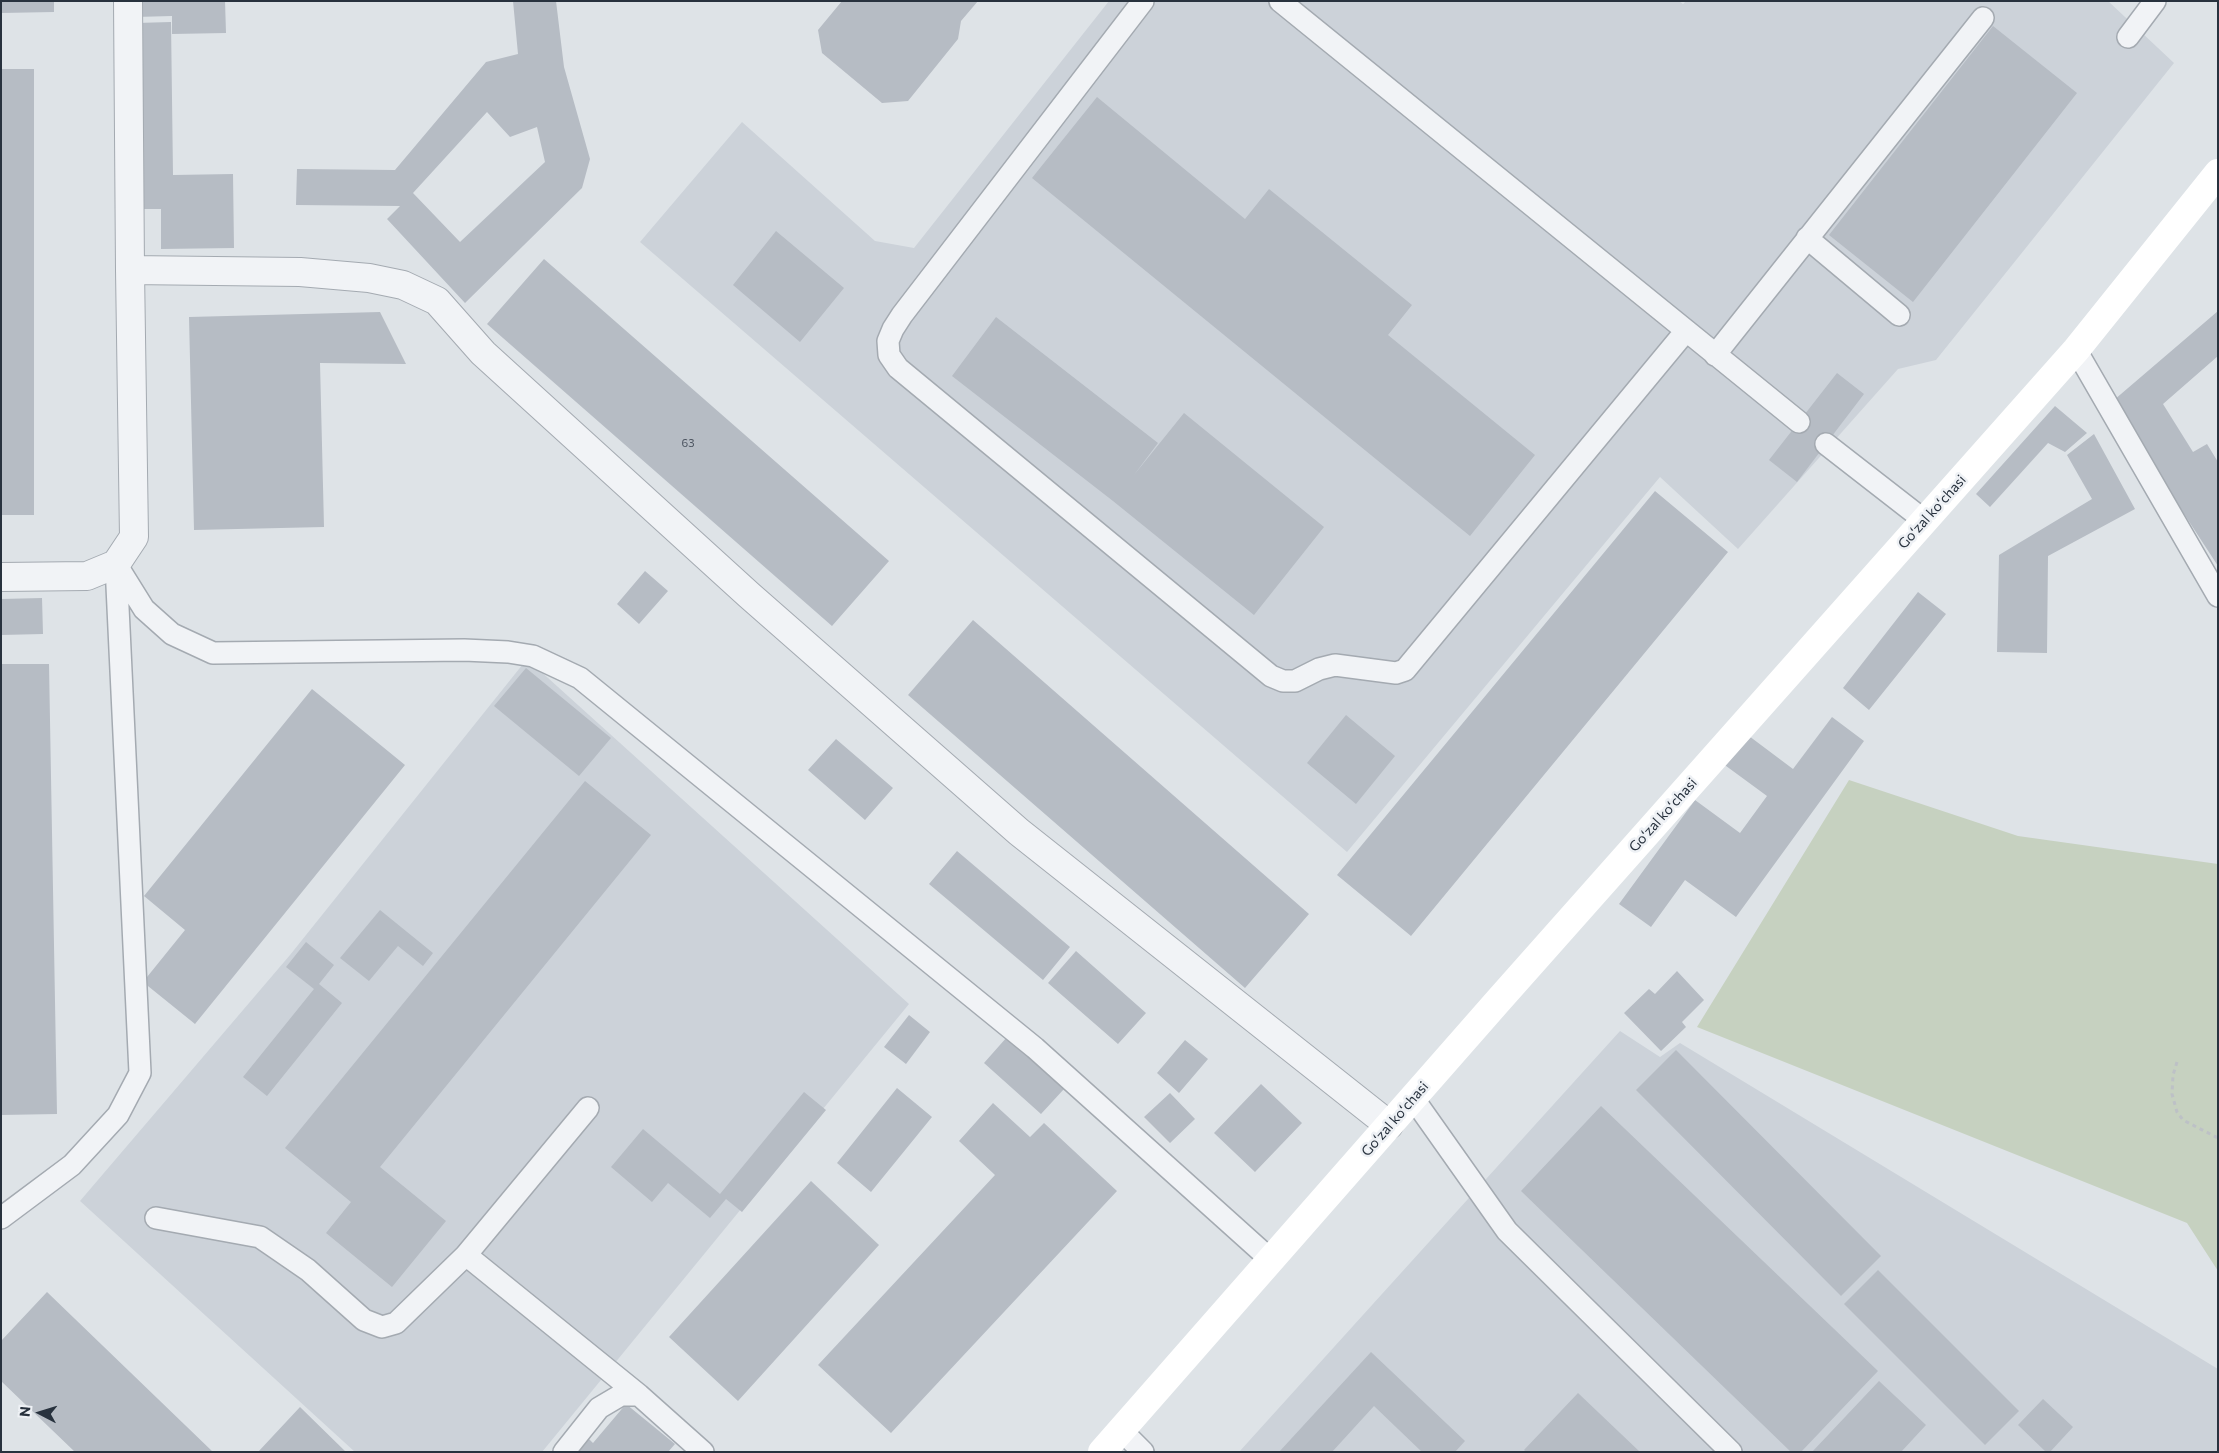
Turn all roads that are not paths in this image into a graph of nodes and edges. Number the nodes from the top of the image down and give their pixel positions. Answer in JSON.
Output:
{"nodes":[{"id":1,"x":128,"y":1,"type":"edge"},
{"id":2,"x":1143,"y":1,"type":"edge"},
{"id":3,"x":1280,"y":1,"type":"edge"},
{"id":4,"x":2155,"y":1,"type":"edge"},
{"id":5,"x":1983,"y":18,"type":"dead end"},
{"id":6,"x":2128,"y":36,"type":"dead end"},
{"id":7,"x":2218,"y":173,"type":"edge"},
{"id":8,"x":1807,"y":238,"type":"junction"},
{"id":9,"x":130,"y":270,"type":"junction"},
{"id":10,"x":1899,"y":315,"type":"dead end"},
{"id":11,"x":1685,"y":332,"type":"junction"},
{"id":12,"x":2076,"y":350,"type":"junction"},
{"id":13,"x":1715,"y":355,"type":"junction"},
{"id":14,"x":1798,"y":422,"type":"dead end"},
{"id":15,"x":1826,"y":444,"type":"dead end"},
{"id":16,"x":1925,"y":521,"type":"junction"},
{"id":17,"x":116,"y":564,"type":"junction"},
{"id":18,"x":1,"y":577,"type":"edge"},
{"id":19,"x":2218,"y":596,"type":"edge"},
{"id":20,"x":1412,"y":1098,"type":"junction"},
{"id":21,"x":588,"y":1108,"type":"dead end"},
{"id":22,"x":1389,"y":1125,"type":"junction"},
{"id":23,"x":1,"y":1218,"type":"edge"},
{"id":24,"x":156,"y":1218,"type":"dead end"},
{"id":25,"x":466,"y":1255,"type":"junction"},
{"id":26,"x":1271,"y":1260,"type":"junction"},
{"id":27,"x":639,"y":1395,"type":"junction"},
{"id":28,"x":1121,"y":1430,"type":"junction"},
{"id":29,"x":564,"y":1452,"type":"edge"},
{"id":30,"x":703,"y":1452,"type":"edge"},
{"id":31,"x":1102,"y":1452,"type":"edge"},
{"id":32,"x":1143,"y":1452,"type":"edge"},
{"id":33,"x":1731,"y":1452,"type":"edge"}],
"edges":[{"from":1,"to":9,"type":"street"},
{"from":2,"to":11,"type":"lane"},
{"from":3,"to":11,"type":"lane"},
{"from":4,"to":6,"type":"lane"},
{"from":5,"to":8,"type":"lane"},
{"from":7,"to":12,"type":"street","name":"Goʻzal koʻchasi"},
{"from":8,"to":10,"type":"lane"},
{"from":8,"to":13,"type":"lane"},
{"from":9,"to":17,"type":"street"},
{"from":9,"to":22,"type":"street"},
{"from":11,"to":13,"type":"lane"},
{"from":12,"to":16,"type":"street","name":"Goʻzal koʻchasi"},
{"from":12,"to":19,"type":"lane"},
{"from":13,"to":14,"type":"lane"},
{"from":15,"to":16,"type":"lane"},
{"from":16,"to":20,"type":"street","name":"Goʻzal koʻchasi"},
{"from":17,"to":18,"type":"street"},
{"from":17,"to":23,"type":"lane"},
{"from":17,"to":26,"type":"lane"},
{"from":20,"to":22,"type":"street","name":"Goʻzal koʻchasi"},
{"from":20,"to":33,"type":"lane"},
{"from":21,"to":25,"type":"lane"},
{"from":22,"to":26,"type":"street","name":"Goʻzal koʻchasi"},
{"from":24,"to":25,"type":"lane"},
{"from":25,"to":27,"type":"lane"},
{"from":26,"to":28,"type":"street","name":"Goʻzal koʻchasi"},
{"from":27,"to":29,"type":"lane"},
{"from":27,"to":30,"type":"lane"},
{"from":28,"to":31,"type":"street","name":"Goʻzal koʻchasi"},
{"from":28,"to":32,"type":"lane"}]}
